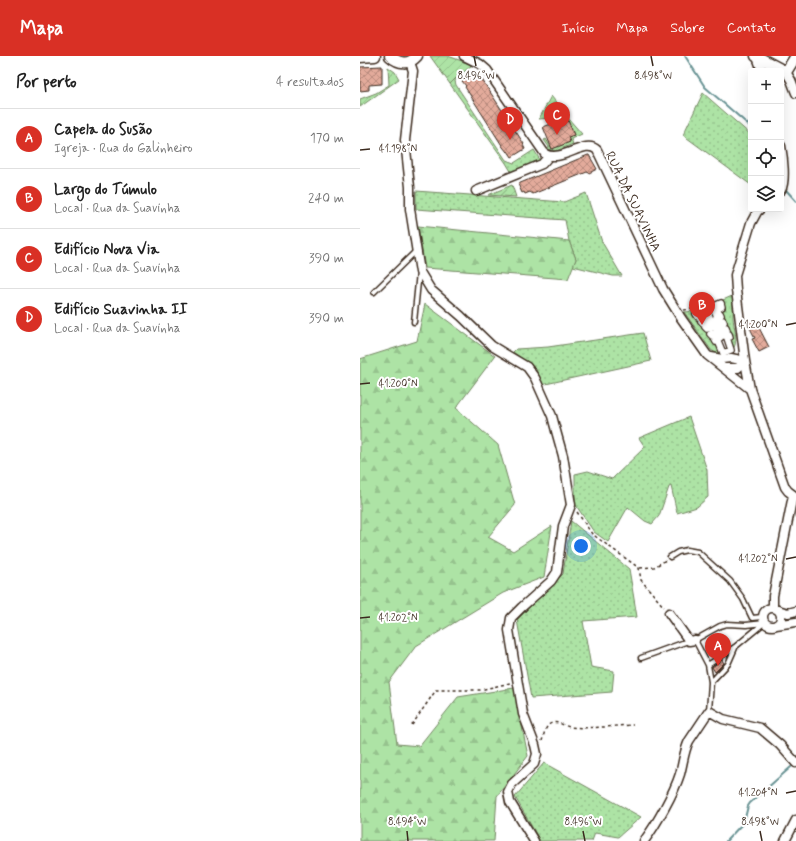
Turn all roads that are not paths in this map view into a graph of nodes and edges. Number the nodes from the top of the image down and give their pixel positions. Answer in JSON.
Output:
{"nodes":[{"id":1,"x":375,"y":56,"type":"edge"},
{"id":2,"x":388,"y":56,"type":"edge"},
{"id":3,"x":464,"y":56,"type":"edge"},
{"id":4,"x":756,"y":56,"type":"edge"},
{"id":5,"x":796,"y":56,"type":"edge"},
{"id":6,"x":360,"y":57,"type":"edge"},
{"id":7,"x":414,"y":59,"type":"edge"},
{"id":8,"x":761,"y":68,"type":"edge"},
{"id":9,"x":788,"y":73,"type":"edge"},
{"id":10,"x":796,"y":93,"type":"edge"},
{"id":11,"x":549,"y":156,"type":"junction"},
{"id":12,"x":476,"y":191,"type":"dead end"},
{"id":13,"x":756,"y":212,"type":"edge"},
{"id":14,"x":416,"y":251,"type":"junction"},
{"id":15,"x":420,"y":272,"type":"junction"},
{"id":16,"x":374,"y":292,"type":"dead end"},
{"id":17,"x":414,"y":322,"type":"dead end"},
{"id":18,"x":743,"y":345,"type":"junction"},
{"id":19,"x":723,"y":354,"type":"joint"},
{"id":20,"x":710,"y":357,"type":"junction"},
{"id":21,"x":731,"y":358,"type":"junction"},
{"id":22,"x":745,"y":362,"type":"junction"},
{"id":23,"x":724,"y":368,"type":"junction"},
{"id":24,"x":750,"y":389,"type":"junction"},
{"id":25,"x":794,"y":496,"type":"edge"},
{"id":26,"x":670,"y":557,"type":"road end"},
{"id":27,"x":778,"y":610,"type":"junction"},
{"id":28,"x":796,"y":611,"type":"edge"},
{"id":29,"x":669,"y":613,"type":"road end"},
{"id":30,"x":763,"y":620,"type":"junction"},
{"id":31,"x":796,"y":620,"type":"edge"},
{"id":32,"x":776,"y":626,"type":"junction"},
{"id":33,"x":692,"y":640,"type":"junction"},
{"id":34,"x":735,"y":647,"type":"junction"},
{"id":35,"x":641,"y":658,"type":"dead end"},
{"id":36,"x":708,"y":665,"type":"junction"},
{"id":37,"x":711,"y":682,"type":"junction"},
{"id":38,"x":709,"y":711,"type":"junction"},
{"id":39,"x":796,"y":763,"type":"edge"},
{"id":40,"x":796,"y":820,"type":"edge"},
{"id":41,"x":534,"y":841,"type":"edge"},
{"id":42,"x":644,"y":841,"type":"edge"},
{"id":43,"x":785,"y":841,"type":"edge"}],
"edges":[{"from":1,"to":6,"type":"street"},
{"from":2,"to":7,"type":"street"},
{"from":3,"to":11,"type":"street"},
{"from":4,"to":8,"type":"street"},
{"from":4,"to":9,"type":"street"},
{"from":5,"to":9,"type":"street"},
{"from":7,"to":14,"type":"street"},
{"from":9,"to":10,"type":"street"},
{"from":11,"to":12,"type":"street"},
{"from":11,"to":20,"type":"street","name":"RUA DA SUAVINHA"},
{"from":13,"to":18,"type":"street"},
{"from":14,"to":15,"type":"street"},
{"from":14,"to":16,"type":"lane"},
{"from":15,"to":17,"type":"lane"},
{"from":15,"to":41,"type":"street"},
{"from":18,"to":21,"type":"street"},
{"from":18,"to":22,"type":"street"},
{"from":19,"to":19,"type":"street"},
{"from":20,"to":21,"type":"street"},
{"from":20,"to":23,"type":"street","name":"RUA DA SUAVINHA"},
{"from":21,"to":22,"type":"street"},
{"from":22,"to":23,"type":"street"},
{"from":22,"to":24,"type":"street"},
{"from":23,"to":24,"type":"street","name":"RUA DA SUAVINHA"},
{"from":24,"to":25,"type":"street"},
{"from":25,"to":27,"type":"street"},
{"from":26,"to":30,"type":"lane"},
{"from":27,"to":28,"type":"street"},
{"from":27,"to":30,"type":"street"},
{"from":27,"to":31,"type":"street"},
{"from":27,"to":32,"type":"street"},
{"from":29,"to":33,"type":"street"},
{"from":30,"to":32,"type":"street"},
{"from":30,"to":33,"type":"lane"},
{"from":30,"to":34,"type":"lane"},
{"from":31,"to":32,"type":"street"},
{"from":33,"to":35,"type":"lane"},
{"from":33,"to":36,"type":"lane"},
{"from":34,"to":36,"type":"lane"},
{"from":34,"to":37,"type":"lane"},
{"from":36,"to":37,"type":"lane"},
{"from":37,"to":38,"type":"lane"},
{"from":38,"to":39,"type":"street"},
{"from":38,"to":42,"type":"street"},
{"from":40,"to":43,"type":"street"}]}
